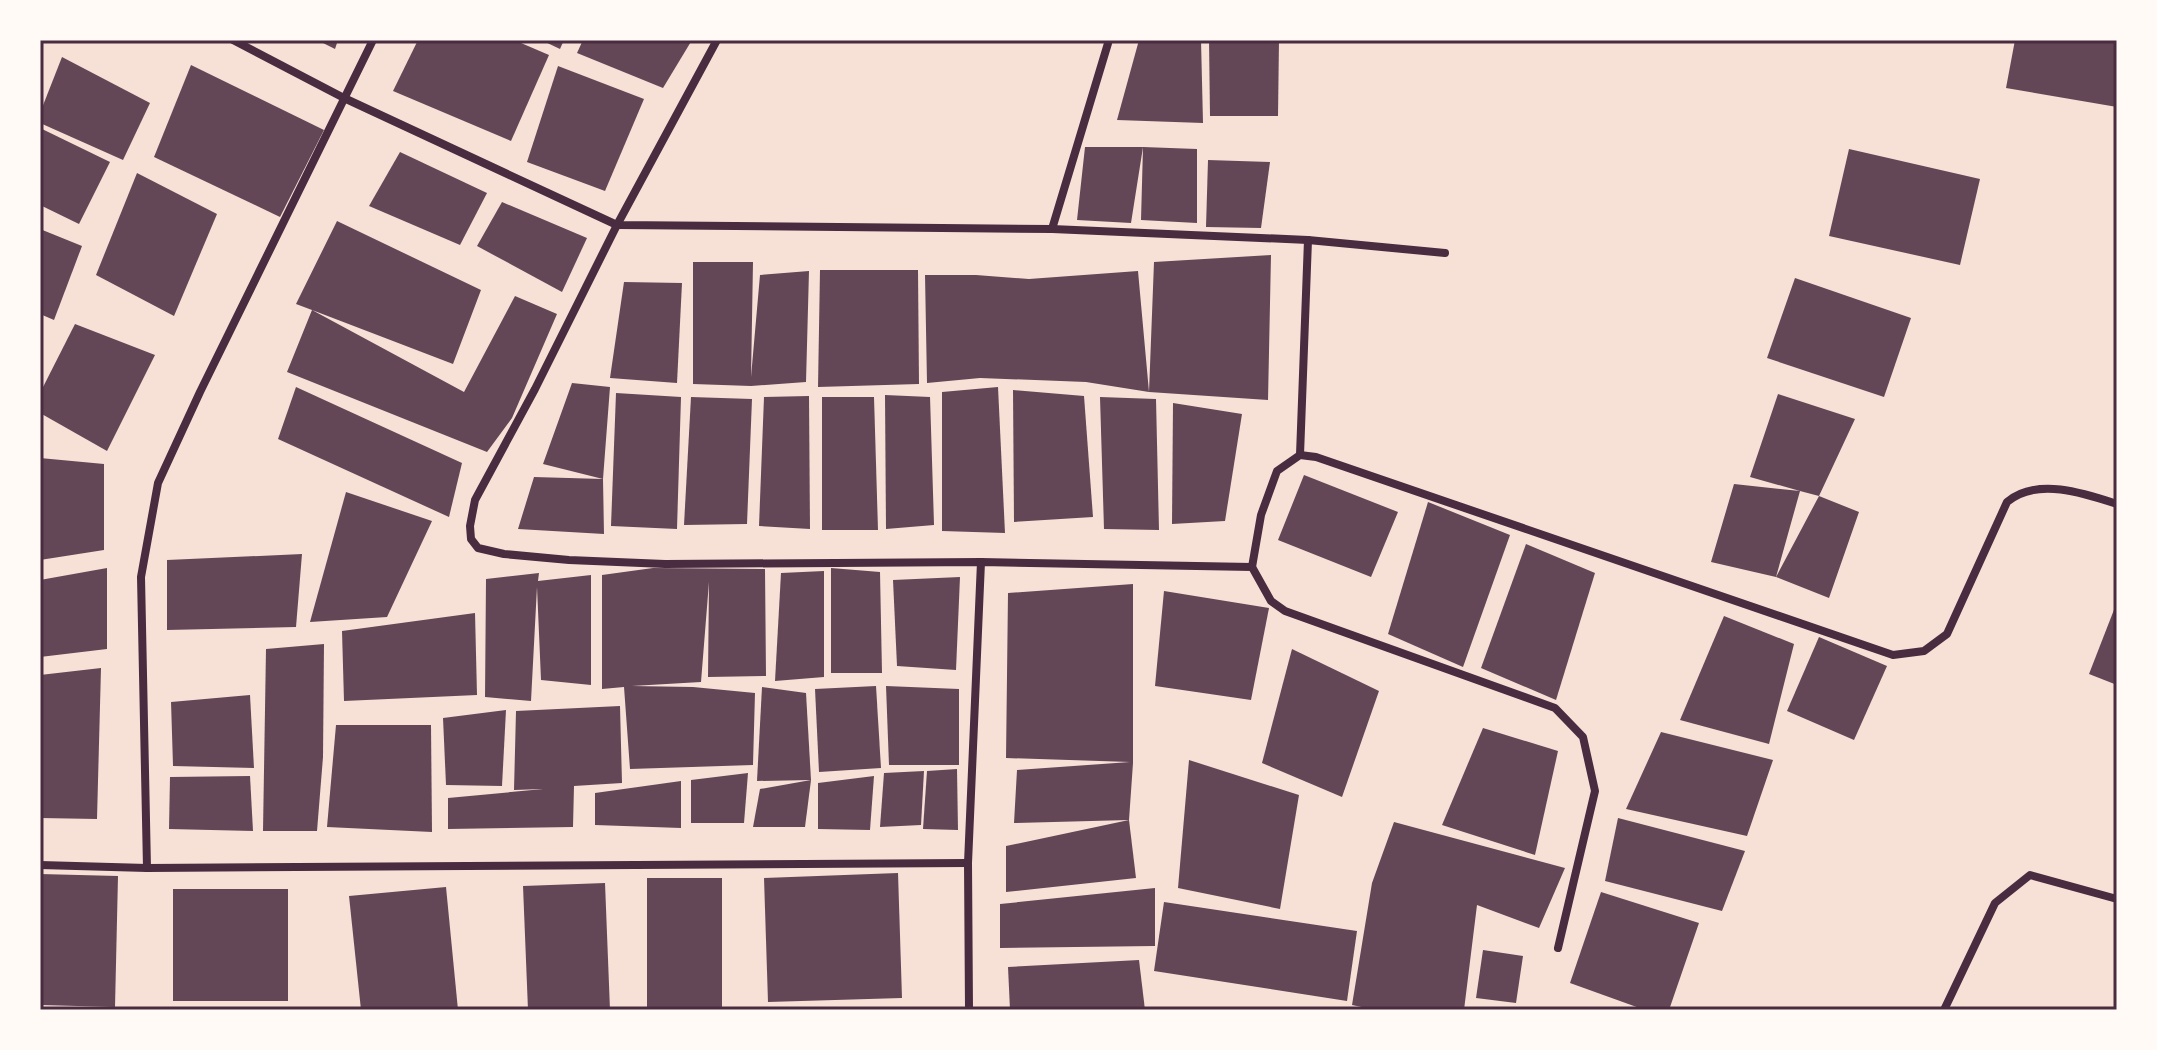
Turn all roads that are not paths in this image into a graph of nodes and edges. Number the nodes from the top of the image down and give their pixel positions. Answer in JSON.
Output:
{"nodes":[{"id":1,"x":233,"y":40,"type":"edge"},
{"id":2,"x":373,"y":40,"type":"edge"},
{"id":3,"x":717,"y":40,"type":"edge"},
{"id":4,"x":1109,"y":40,"type":"edge"},
{"id":5,"x":344,"y":98,"type":"junction"},
{"id":6,"x":617,"y":225,"type":"junction"},
{"id":7,"x":1052,"y":229,"type":"junction"},
{"id":8,"x":1308,"y":240,"type":"junction"},
{"id":9,"x":1445,"y":253,"type":"dead end"},
{"id":10,"x":1300,"y":455,"type":"junction"},
{"id":11,"x":2117,"y":504,"type":"edge"},
{"id":12,"x":981,"y":562,"type":"junction"},
{"id":13,"x":1252,"y":567,"type":"junction"},
{"id":14,"x":968,"y":863,"type":"junction"},
{"id":15,"x":40,"y":865,"type":"edge"},
{"id":16,"x":147,"y":868,"type":"junction"},
{"id":17,"x":2117,"y":899,"type":"edge"},
{"id":18,"x":1558,"y":948,"type":"dead end"},
{"id":19,"x":969,"y":1010,"type":"edge"},
{"id":20,"x":1944,"y":1010,"type":"edge"}],
"edges":[{"from":1,"to":5,"type":"street"},
{"from":2,"to":5,"type":"street"},
{"from":3,"to":6,"type":"street"},
{"from":4,"to":7,"type":"street"},
{"from":5,"to":6,"type":"street"},
{"from":5,"to":16,"type":"street"},
{"from":6,"to":7,"type":"street"},
{"from":6,"to":12,"type":"street"},
{"from":7,"to":8,"type":"street"},
{"from":8,"to":9,"type":"street"},
{"from":8,"to":10,"type":"street"},
{"from":10,"to":11,"type":"street"},
{"from":10,"to":13,"type":"street"},
{"from":12,"to":13,"type":"street"},
{"from":12,"to":14,"type":"street"},
{"from":13,"to":18,"type":"street"},
{"from":14,"to":16,"type":"street"},
{"from":14,"to":19,"type":"street"},
{"from":15,"to":16,"type":"street"},
{"from":17,"to":20,"type":"street"}]}
